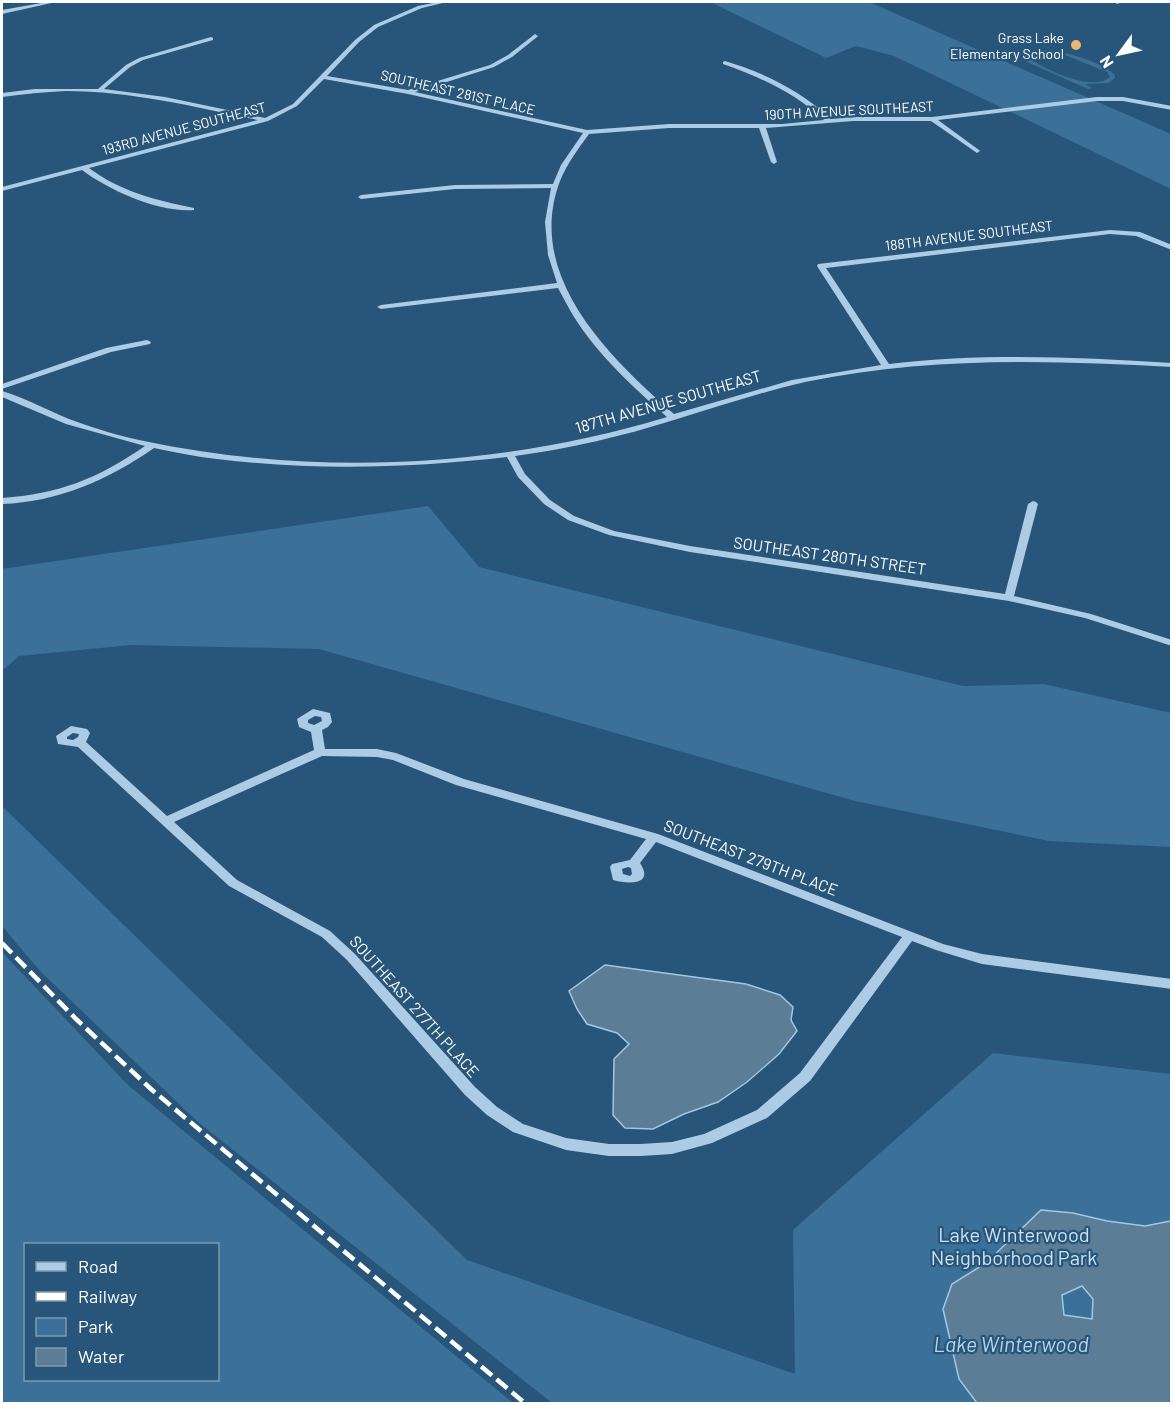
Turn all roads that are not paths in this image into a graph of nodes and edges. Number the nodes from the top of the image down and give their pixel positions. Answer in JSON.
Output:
{"nodes":[{"id":1,"x":53,"y":2,"type":"edge"},
{"id":2,"x":444,"y":2,"type":"edge"},
{"id":3,"x":2,"y":12,"type":"edge"},
{"id":4,"x":534,"y":36,"type":"dead end"},
{"id":5,"x":211,"y":39,"type":"dead end"},
{"id":6,"x":725,"y":63,"type":"dead end"},
{"id":7,"x":324,"y":76,"type":"junction"},
{"id":8,"x":101,"y":89,"type":"junction"},
{"id":9,"x":408,"y":92,"type":"junction"},
{"id":10,"x":2,"y":95,"type":"edge"},
{"id":11,"x":1172,"y":108,"type":"edge"},
{"id":12,"x":932,"y":119,"type":"junction"},
{"id":13,"x":266,"y":120,"type":"junction"},
{"id":14,"x":829,"y":121,"type":"junction"},
{"id":15,"x":762,"y":126,"type":"junction"},
{"id":16,"x":587,"y":132,"type":"junction"},
{"id":17,"x":977,"y":151,"type":"dead end"},
{"id":18,"x":774,"y":162,"type":"dead end"},
{"id":19,"x":84,"y":168,"type":"junction"},
{"id":20,"x":555,"y":186,"type":"junction"},
{"id":21,"x":2,"y":189,"type":"edge"},
{"id":22,"x":361,"y":197,"type":"dead end"},
{"id":23,"x":192,"y":209,"type":"dead end"},
{"id":24,"x":1172,"y":248,"type":"edge"},
{"id":25,"x":561,"y":285,"type":"junction"},
{"id":26,"x":381,"y":307,"type":"dead end"},
{"id":27,"x":147,"y":342,"type":"dead end"},
{"id":28,"x":1172,"y":365,"type":"edge"},
{"id":29,"x":886,"y":366,"type":"junction"},
{"id":30,"x":2,"y":387,"type":"edge"},
{"id":31,"x":2,"y":394,"type":"edge"},
{"id":32,"x":672,"y":418,"type":"junction"},
{"id":33,"x":152,"y":446,"type":"junction"},
{"id":34,"x":510,"y":455,"type":"junction"},
{"id":35,"x":2,"y":501,"type":"edge"},
{"id":36,"x":1033,"y":504,"type":"dead end"},
{"id":37,"x":1009,"y":598,"type":"junction"},
{"id":38,"x":1172,"y":643,"type":"edge"},
{"id":39,"x":316,"y":728,"type":"dead end"},
{"id":40,"x":79,"y":742,"type":"dead end"},
{"id":41,"x":320,"y":752,"type":"junction"},
{"id":42,"x":165,"y":822,"type":"junction"},
{"id":43,"x":654,"y":837,"type":"junction"},
{"id":44,"x":633,"y":864,"type":"dead end"},
{"id":45,"x":909,"y":936,"type":"junction"},
{"id":46,"x":1172,"y":984,"type":"edge"}],
"edges":[{"from":1,"to":3,"type":"street"},
{"from":2,"to":7,"type":"street","name":"193RD AVENUE SOUTHEAST"},
{"from":4,"to":9,"type":"street"},
{"from":5,"to":8,"type":"street"},
{"from":6,"to":14,"type":"street"},
{"from":7,"to":9,"type":"street","name":"SOUTHEAST 281ST PLACE"},
{"from":7,"to":13,"type":"street","name":"193RD AVENUE SOUTHEAST"},
{"from":8,"to":10,"type":"street"},
{"from":8,"to":13,"type":"street"},
{"from":9,"to":16,"type":"street","name":"SOUTHEAST 281ST PLACE"},
{"from":11,"to":12,"type":"street","name":"190TH AVENUE SOUTHEAST"},
{"from":12,"to":14,"type":"street","name":"190TH AVENUE SOUTHEAST"},
{"from":12,"to":17,"type":"street"},
{"from":13,"to":19,"type":"street","name":"193RD AVENUE SOUTHEAST"},
{"from":14,"to":15,"type":"street","name":"190TH AVENUE SOUTHEAST"},
{"from":15,"to":16,"type":"street","name":"190TH AVENUE SOUTHEAST"},
{"from":15,"to":18,"type":"street"},
{"from":16,"to":20,"type":"street"},
{"from":19,"to":21,"type":"street","name":"193RD AVENUE SOUTHEAST"},
{"from":19,"to":23,"type":"street"},
{"from":20,"to":22,"type":"street"},
{"from":20,"to":25,"type":"street"},
{"from":24,"to":29,"type":"street","name":"188TH AVENUE SOUTHEAST"},
{"from":25,"to":26,"type":"street"},
{"from":25,"to":32,"type":"street"},
{"from":27,"to":30,"type":"street"},
{"from":28,"to":29,"type":"street","name":"187TH AVENUE SOUTHEAST"},
{"from":29,"to":32,"type":"street","name":"187TH AVENUE SOUTHEAST"},
{"from":31,"to":33,"type":"street","name":"187TH AVENUE SOUTHEAST"},
{"from":32,"to":34,"type":"street","name":"187TH AVENUE SOUTHEAST"},
{"from":33,"to":34,"type":"street","name":"187TH AVENUE SOUTHEAST"},
{"from":33,"to":35,"type":"street"},
{"from":34,"to":37,"type":"street","name":"SOUTHEAST 280TH STREET"},
{"from":36,"to":37,"type":"street"},
{"from":37,"to":38,"type":"street","name":"SOUTHEAST 280TH STREET"},
{"from":39,"to":41,"type":"street"},
{"from":40,"to":42,"type":"street","name":"SOUTHEAST 277TH PLACE"},
{"from":41,"to":42,"type":"street"},
{"from":41,"to":43,"type":"street","name":"SOUTHEAST 279TH PLACE"},
{"from":42,"to":45,"type":"street","name":"SOUTHEAST 277TH PLACE"},
{"from":43,"to":44,"type":"street"},
{"from":43,"to":45,"type":"street","name":"SOUTHEAST 279TH PLACE"},
{"from":45,"to":46,"type":"street","name":"SOUTHEAST 279TH PLACE"}]}
